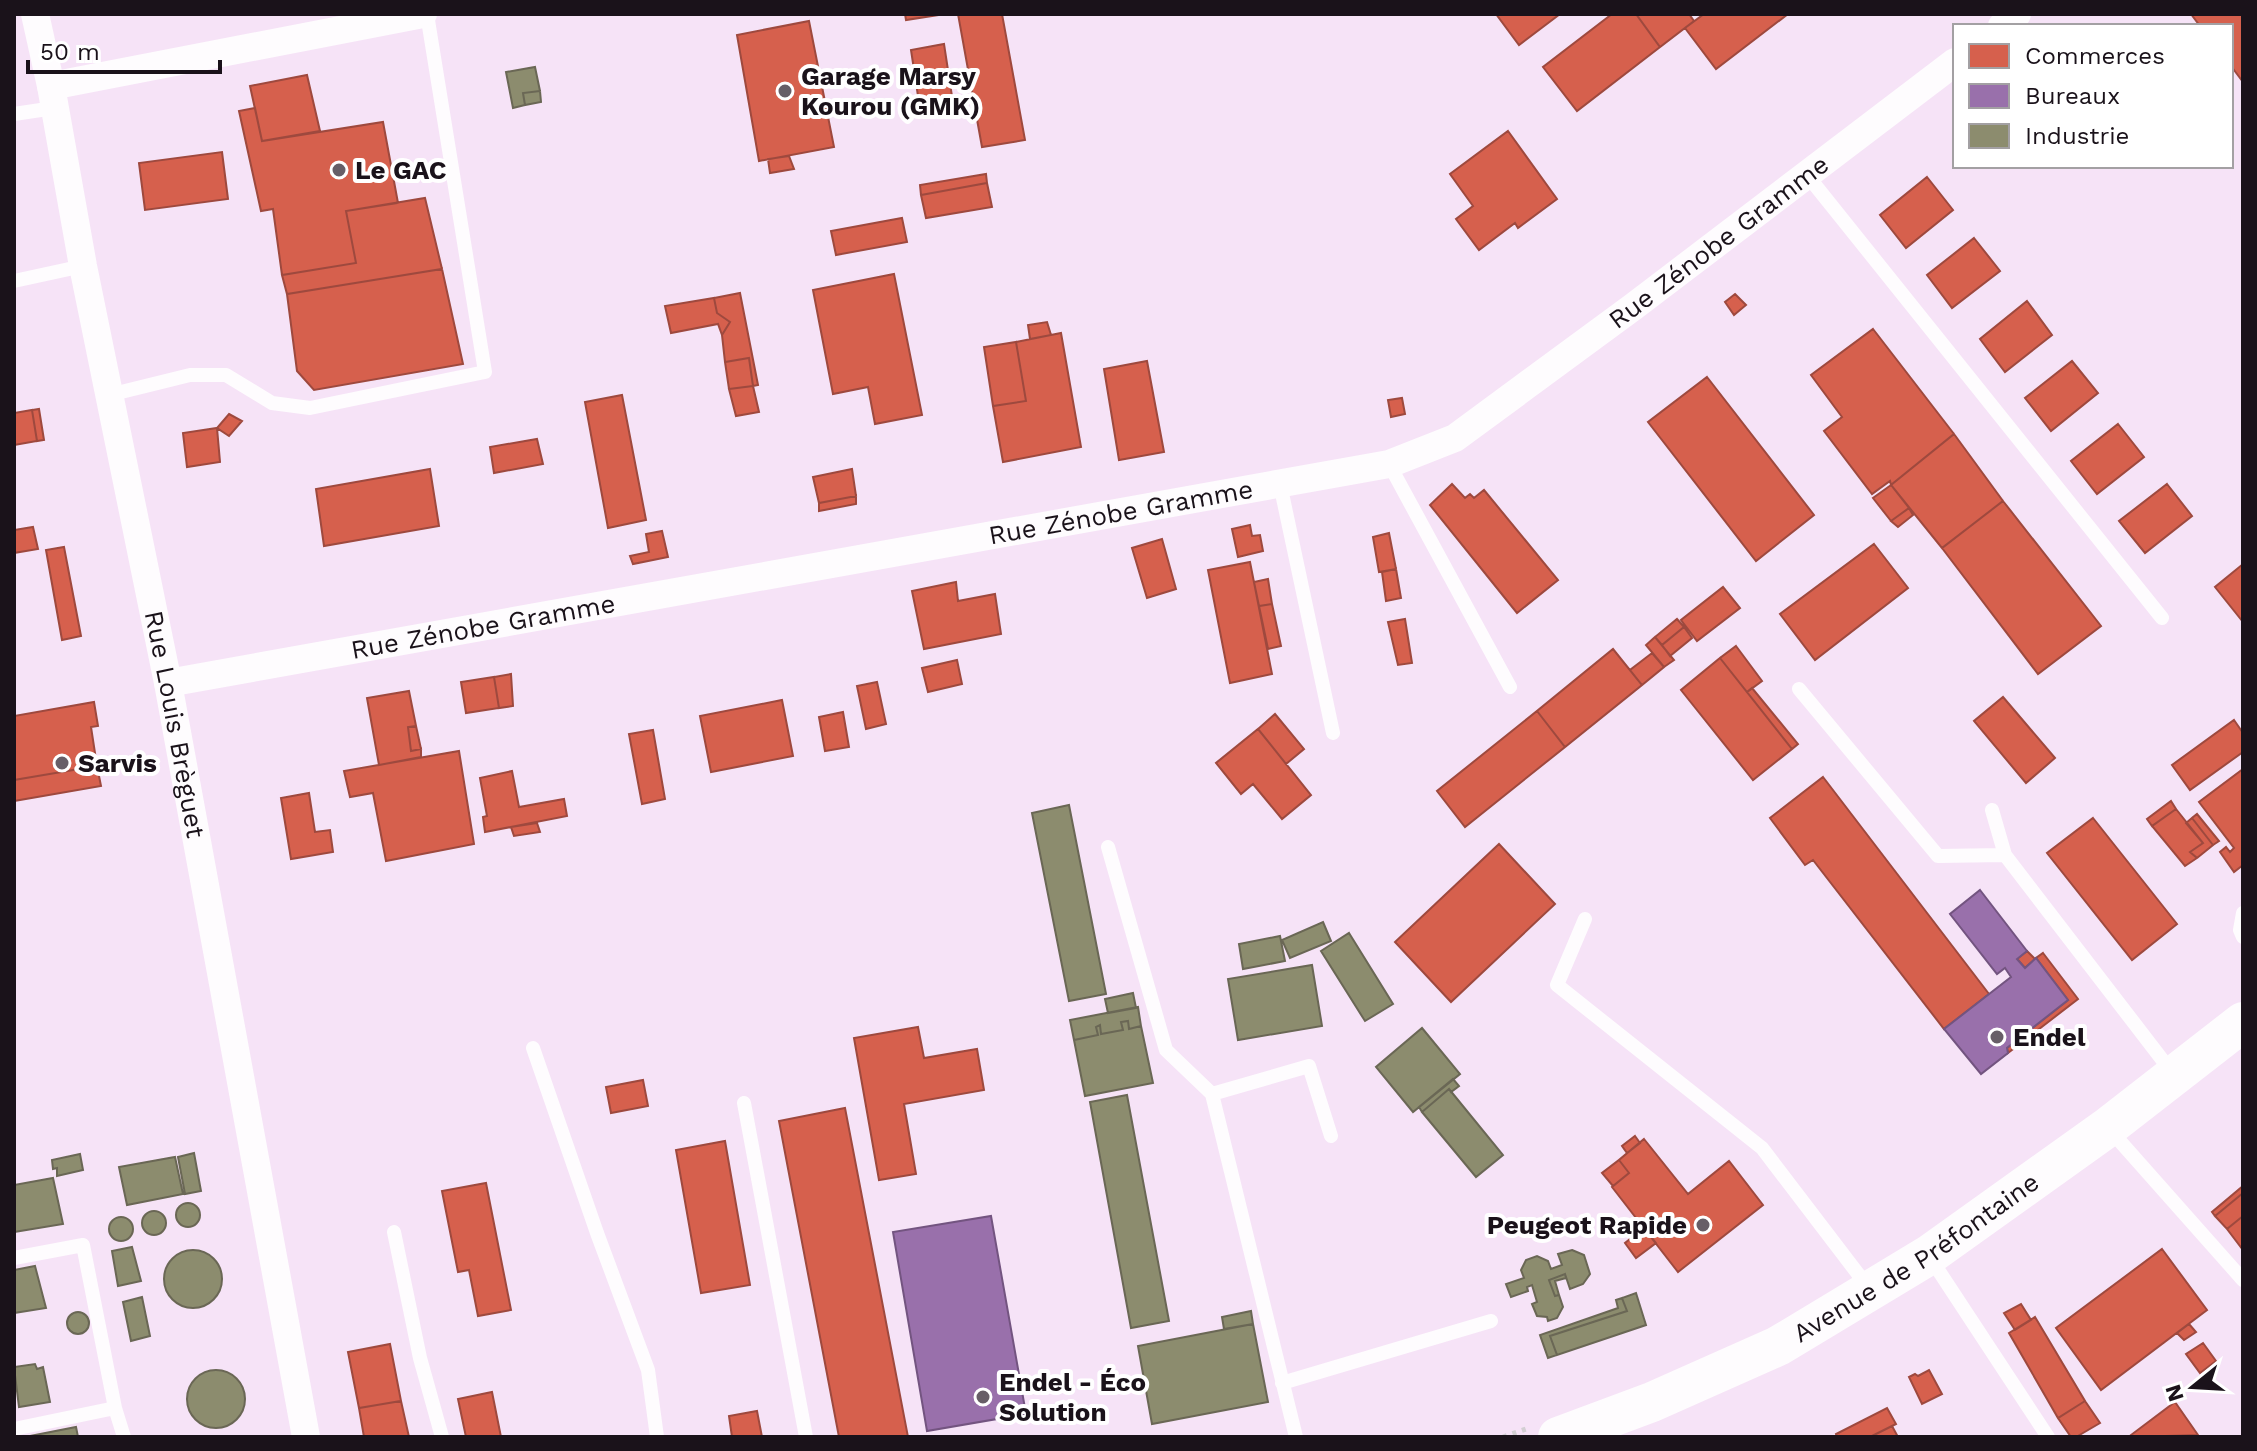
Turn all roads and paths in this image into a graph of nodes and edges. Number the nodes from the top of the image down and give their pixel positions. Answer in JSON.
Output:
{"nodes":[{"id":1,"x":35,"y":14,"type":"edge"},
{"id":2,"x":425,"y":14,"type":"edge"},
{"id":3,"x":1953,"y":64,"type":"edge"},
{"id":4,"x":53,"y":97,"type":"junction"},
{"id":5,"x":14,"y":114,"type":"edge"},
{"id":6,"x":1807,"y":175,"type":"junction"},
{"id":7,"x":83,"y":266,"type":"junction"},
{"id":8,"x":14,"y":281,"type":"edge"},
{"id":9,"x":109,"y":395,"type":"junction"},
{"id":10,"x":1389,"y":464,"type":"junction"},
{"id":11,"x":1280,"y":484,"type":"junction"},
{"id":12,"x":2162,"y":618,"type":"dead end"},
{"id":13,"x":168,"y":683,"type":"junction"},
{"id":14,"x":1510,"y":687,"type":"dead end"},
{"id":15,"x":1799,"y":689,"type":"dead end"},
{"id":16,"x":1333,"y":733,"type":"dead end"},
{"id":17,"x":1992,"y":810,"type":"dead end"},
{"id":18,"x":1108,"y":847,"type":"dead end"},
{"id":19,"x":2005,"y":855,"type":"junction"},
{"id":20,"x":2243,"y":913,"type":"edge"},
{"id":21,"x":1585,"y":919,"type":"dead end"},
{"id":22,"x":2243,"y":937,"type":"edge"},
{"id":23,"x":2243,"y":1022,"type":"edge"},
{"id":24,"x":533,"y":1048,"type":"dead end"},
{"id":25,"x":2174,"y":1075,"type":"junction"},
{"id":26,"x":1212,"y":1094,"type":"junction"},
{"id":27,"x":744,"y":1103,"type":"dead end"},
{"id":28,"x":2108,"y":1127,"type":"junction"},
{"id":29,"x":1331,"y":1136,"type":"dead end"},
{"id":30,"x":394,"y":1232,"type":"dead end"},
{"id":31,"x":1929,"y":1255,"type":"junction"},
{"id":32,"x":14,"y":1258,"type":"edge"},
{"id":33,"x":2243,"y":1280,"type":"edge"},
{"id":34,"x":1871,"y":1290,"type":"junction"},
{"id":35,"x":1491,"y":1321,"type":"dead end"},
{"id":36,"x":1282,"y":1383,"type":"junction"},
{"id":37,"x":115,"y":1408,"type":"junction"},
{"id":38,"x":14,"y":1429,"type":"edge"},
{"id":39,"x":1544,"y":1432,"type":"edge"},
{"id":40,"x":124,"y":1437,"type":"edge"},
{"id":41,"x":306,"y":1437,"type":"edge"},
{"id":42,"x":442,"y":1437,"type":"edge"},
{"id":43,"x":657,"y":1437,"type":"edge"},
{"id":44,"x":806,"y":1437,"type":"edge"},
{"id":45,"x":1296,"y":1437,"type":"edge"},
{"id":46,"x":1503,"y":1437,"type":"edge"},
{"id":47,"x":2048,"y":1437,"type":"edge"}],
"edges":[{"from":1,"to":4,"type":"street","name":"Rue Louis Brèguet"},
{"from":2,"to":4,"type":"street"},
{"from":2,"to":9,"type":"lane"},
{"from":3,"to":6,"type":"street","name":"Rue Zénobe Gramme"},
{"from":4,"to":5,"type":"lane"},
{"from":4,"to":7,"type":"street","name":"Rue Louis Brèguet"},
{"from":6,"to":10,"type":"street","name":"Rue Zénobe Gramme"},
{"from":6,"to":12,"type":"lane"},
{"from":7,"to":8,"type":"lane"},
{"from":7,"to":9,"type":"street","name":"Rue Louis Brèguet"},
{"from":9,"to":13,"type":"street","name":"Rue Louis Brèguet"},
{"from":10,"to":11,"type":"street","name":"Rue Zénobe Gramme"},
{"from":10,"to":14,"type":"lane"},
{"from":11,"to":13,"type":"street","name":"Rue Zénobe Gramme"},
{"from":11,"to":16,"type":"lane"},
{"from":13,"to":41,"type":"street","name":"Rue Louis Brèguet"},
{"from":15,"to":19,"type":"lane"},
{"from":17,"to":19,"type":"lane"},
{"from":18,"to":26,"type":"lane"},
{"from":19,"to":25,"type":"lane"},
{"from":20,"to":22,"type":"lane"},
{"from":21,"to":34,"type":"lane"},
{"from":23,"to":25,"type":"main road","name":"Avenue de Préfontaine"},
{"from":24,"to":43,"type":"lane"},
{"from":25,"to":28,"type":"main road","name":"Avenue de Préfontaine"},
{"from":26,"to":29,"type":"lane"},
{"from":26,"to":36,"type":"lane"},
{"from":27,"to":44,"type":"lane"},
{"from":28,"to":31,"type":"main road","name":"Avenue de Préfontaine"},
{"from":28,"to":33,"type":"lane"},
{"from":30,"to":42,"type":"lane"},
{"from":31,"to":34,"type":"main road","name":"Avenue de Préfontaine"},
{"from":31,"to":47,"type":"lane"},
{"from":32,"to":37,"type":"lane"},
{"from":34,"to":39,"type":"main road","name":"Avenue de Préfontaine"},
{"from":35,"to":36,"type":"lane"},
{"from":36,"to":45,"type":"lane"},
{"from":37,"to":38,"type":"lane"},
{"from":37,"to":40,"type":"lane"},
{"from":39,"to":46,"type":"path"}]}
